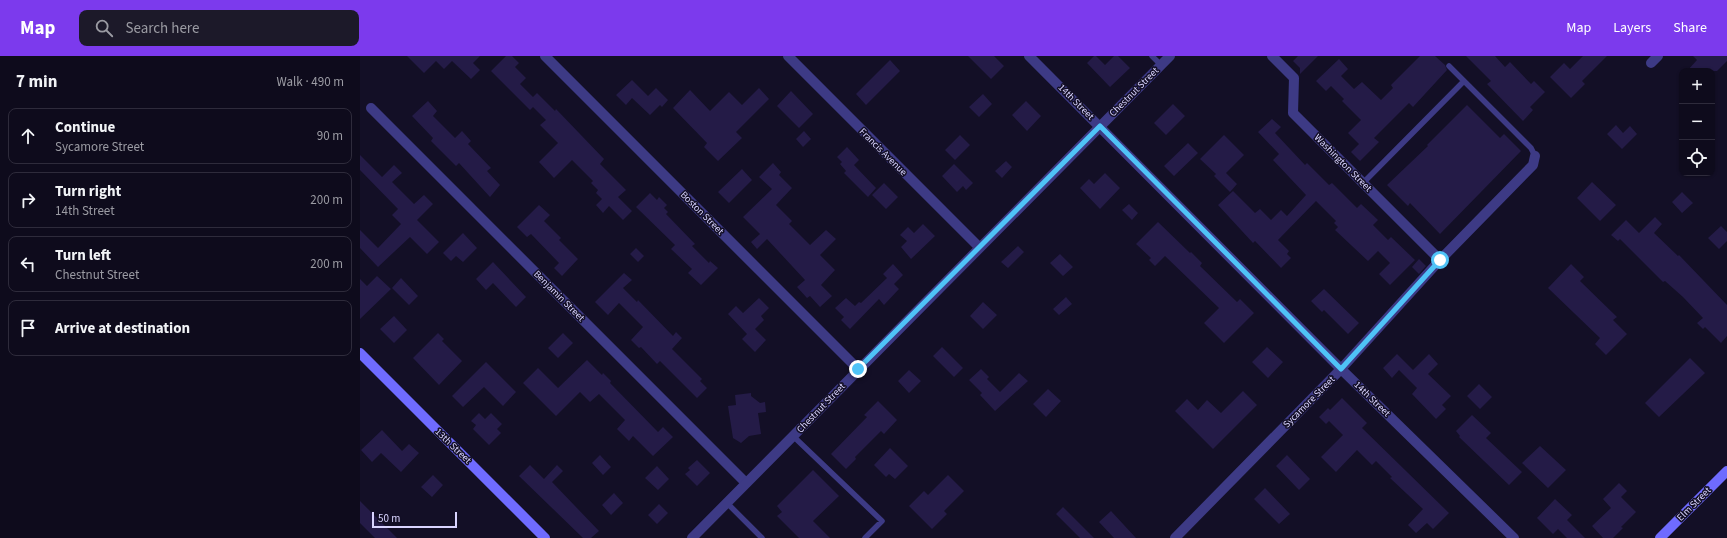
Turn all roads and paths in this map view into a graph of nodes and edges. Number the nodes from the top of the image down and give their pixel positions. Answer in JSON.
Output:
{"nodes":[{"id":1,"x":545,"y":56,"type":"edge"},
{"id":2,"x":788,"y":56,"type":"edge"},
{"id":3,"x":1029,"y":56,"type":"edge"},
{"id":4,"x":1152,"y":56,"type":"edge"},
{"id":5,"x":1170,"y":56,"type":"edge"},
{"id":6,"x":1272,"y":56,"type":"edge"},
{"id":7,"x":1161,"y":65,"type":"junction"},
{"id":8,"x":1449,"y":66,"type":"dead end"},
{"id":9,"x":1464,"y":81,"type":"junction"},
{"id":10,"x":372,"y":108,"type":"dead end"},
{"id":11,"x":1100,"y":126,"type":"junction"},
{"id":12,"x":1535,"y":156,"type":"joint"},
{"id":13,"x":1363,"y":184,"type":"junction"},
{"id":14,"x":979,"y":247,"type":"junction"},
{"id":15,"x":1440,"y":260,"type":"junction"},
{"id":16,"x":361,"y":355,"type":"edge"},
{"id":17,"x":858,"y":369,"type":"junction"},
{"id":18,"x":1341,"y":369,"type":"junction"},
{"id":19,"x":793,"y":436,"type":"junction"},
{"id":20,"x":1727,"y":471,"type":"edge"},
{"id":21,"x":746,"y":483,"type":"junction"},
{"id":22,"x":726,"y":503,"type":"junction"},
{"id":23,"x":545,"y":538,"type":"edge"},
{"id":24,"x":692,"y":538,"type":"edge"},
{"id":25,"x":762,"y":538,"type":"edge"},
{"id":26,"x":865,"y":538,"type":"edge"},
{"id":27,"x":1175,"y":538,"type":"edge"},
{"id":28,"x":1514,"y":538,"type":"edge"},
{"id":29,"x":1660,"y":538,"type":"edge"}],
"edges":[{"from":1,"to":17,"type":"street","name":"Boston Street"},
{"from":2,"to":14,"type":"street","name":"Francis Avenue"},
{"from":3,"to":11,"type":"street","name":"14th Street"},
{"from":4,"to":7,"type":"lane"},
{"from":5,"to":7,"type":"street","name":"Chestnut Street"},
{"from":6,"to":13,"type":"street","name":"Washington Street"},
{"from":7,"to":11,"type":"street","name":"Chestnut Street"},
{"from":8,"to":9,"type":"lane"},
{"from":9,"to":12,"type":"lane"},
{"from":9,"to":13,"type":"lane"},
{"from":10,"to":21,"type":"street","name":"Benjamin Street"},
{"from":11,"to":14,"type":"street","name":"Chestnut Street"},
{"from":11,"to":18,"type":"street","name":"14th Street"},
{"from":12,"to":15,"type":"street","name":"Sycamore Street"},
{"from":13,"to":15,"type":"street","name":"Washington Street"},
{"from":14,"to":17,"type":"street","name":"Chestnut Street"},
{"from":15,"to":18,"type":"street","name":"Sycamore Street"},
{"from":16,"to":23,"type":"main road","name":"13th Street"},
{"from":17,"to":19,"type":"street","name":"Chestnut Street"},
{"from":18,"to":27,"type":"street","name":"Sycamore Street"},
{"from":18,"to":28,"type":"street","name":"14th Street"},
{"from":19,"to":21,"type":"street","name":"Chestnut Street"},
{"from":19,"to":26,"type":"lane"},
{"from":20,"to":29,"type":"main road","name":"Elm Street"},
{"from":21,"to":22,"type":"street","name":"Chestnut Street"},
{"from":22,"to":24,"type":"street","name":"Chestnut Street"},
{"from":22,"to":25,"type":"lane"}]}
